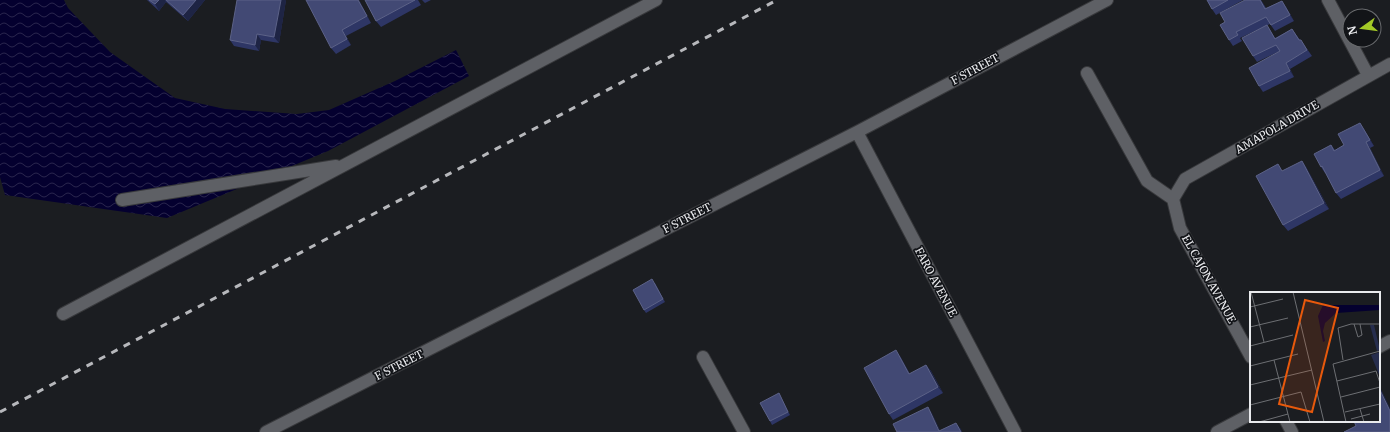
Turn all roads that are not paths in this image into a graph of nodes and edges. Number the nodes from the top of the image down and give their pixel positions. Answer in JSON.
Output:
{"nodes":[{"id":1,"x":656,"y":0,"type":"edge"},
{"id":2,"x":1107,"y":0,"type":"edge"},
{"id":3,"x":1328,"y":0,"type":"edge"},
{"id":4,"x":1390,"y":64,"type":"edge"},
{"id":5,"x":1087,"y":73,"type":"dead end"},
{"id":6,"x":1368,"y":76,"type":"junction"},
{"id":7,"x":857,"y":132,"type":"junction"},
{"id":8,"x":346,"y":164,"type":"junction"},
{"id":9,"x":1173,"y":199,"type":"junction"},
{"id":10,"x":122,"y":200,"type":"dead end"},
{"id":11,"x":63,"y":314,"type":"dead end"},
{"id":12,"x":1390,"y":341,"type":"edge"},
{"id":13,"x":1380,"y":346,"type":"edge"},
{"id":14,"x":1250,"y":355,"type":"edge"},
{"id":15,"x":703,"y":357,"type":"dead end"},
{"id":16,"x":1250,"y":415,"type":"edge"},
{"id":17,"x":1287,"y":422,"type":"edge"},
{"id":18,"x":266,"y":432,"type":"edge"},
{"id":19,"x":744,"y":432,"type":"edge"},
{"id":20,"x":1015,"y":432,"type":"edge"},
{"id":21,"x":1217,"y":432,"type":"edge"},
{"id":22,"x":1292,"y":432,"type":"edge"}],
"edges":[{"from":1,"to":8,"type":"street"},
{"from":2,"to":7,"type":"street","name":"F STREET"},
{"from":3,"to":6,"type":"street"},
{"from":4,"to":6,"type":"street","name":"AMAPOLA DRIVE"},
{"from":5,"to":9,"type":"street"},
{"from":6,"to":9,"type":"street","name":"AMAPOLA DRIVE"},
{"from":7,"to":18,"type":"street","name":"F STREET"},
{"from":7,"to":20,"type":"street","name":"FARO AVENUE"},
{"from":8,"to":10,"type":"street"},
{"from":8,"to":11,"type":"street"},
{"from":9,"to":14,"type":"street","name":"EL CAJON AVENUE"},
{"from":12,"to":13,"type":"street"},
{"from":15,"to":19,"type":"street"},
{"from":16,"to":21,"type":"street"},
{"from":17,"to":22,"type":"street"}]}
